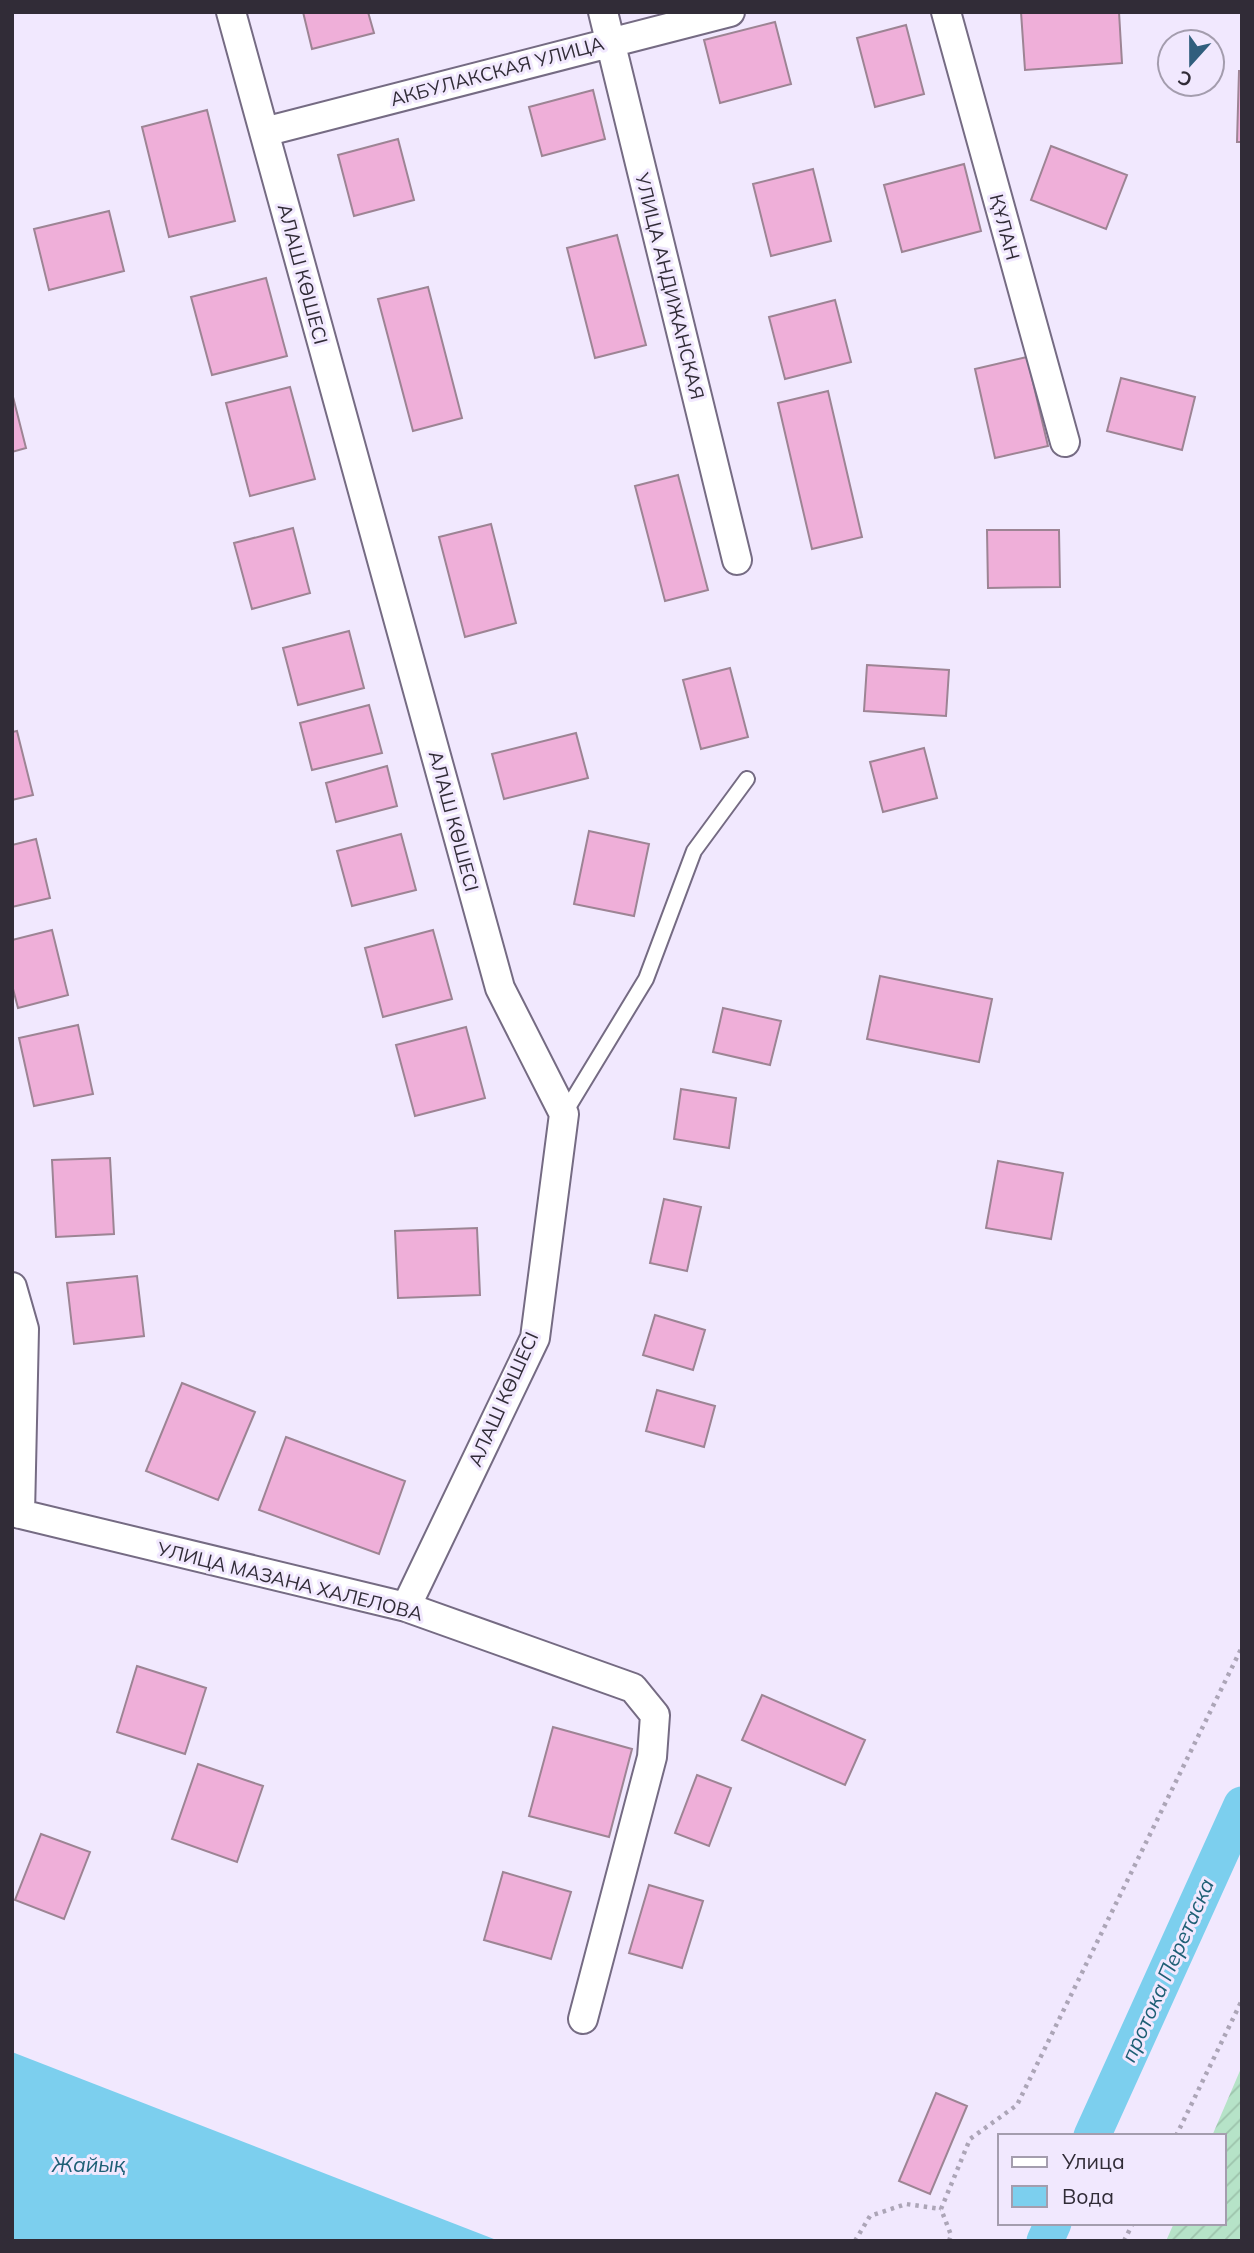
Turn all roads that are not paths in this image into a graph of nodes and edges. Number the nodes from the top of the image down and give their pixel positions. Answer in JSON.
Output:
{"nodes":[{"id":1,"x":231,"y":12,"type":"edge"},
{"id":2,"x":603,"y":12,"type":"edge"},
{"id":3,"x":730,"y":12,"type":"edge"},
{"id":4,"x":946,"y":12,"type":"edge"},
{"id":5,"x":611,"y":42,"type":"junction"},
{"id":6,"x":264,"y":132,"type":"junction"},
{"id":7,"x":1065,"y":442,"type":"dead end"},
{"id":8,"x":737,"y":560,"type":"dead end"},
{"id":9,"x":747,"y":779,"type":"dead end"},
{"id":10,"x":564,"y":1114,"type":"junction"},
{"id":11,"x":12,"y":1287,"type":"edge"},
{"id":12,"x":16,"y":1513,"type":"edge"},
{"id":13,"x":406,"y":1607,"type":"junction"},
{"id":14,"x":583,"y":2019,"type":"dead end"}],
"edges":[{"from":1,"to":6,"type":"street","name":"АЛАШ КӨШЕСІ"},
{"from":2,"to":5,"type":"street","name":"УЛИЦА АНДИЖАНСКАЯ"},
{"from":3,"to":5,"type":"street","name":"АКБУЛАКСКАЯ УЛИЦА"},
{"from":4,"to":7,"type":"street","name":"ҚҰЛАН"},
{"from":5,"to":6,"type":"street","name":"АКБУЛАКСКАЯ УЛИЦА"},
{"from":5,"to":8,"type":"street","name":"УЛИЦА АНДИЖАНСКАЯ"},
{"from":6,"to":10,"type":"street","name":"АЛАШ КӨШЕСІ"},
{"from":9,"to":10,"type":"lane"},
{"from":10,"to":13,"type":"street","name":"АЛАШ КӨШЕСІ"},
{"from":11,"to":12,"type":"street"},
{"from":12,"to":13,"type":"street","name":"УЛИЦА МАЗАНА ХАЛЕЛОВА"},
{"from":13,"to":14,"type":"street","name":"УЛИЦА МАЗАНА ХАЛЕЛОВА"}]}
